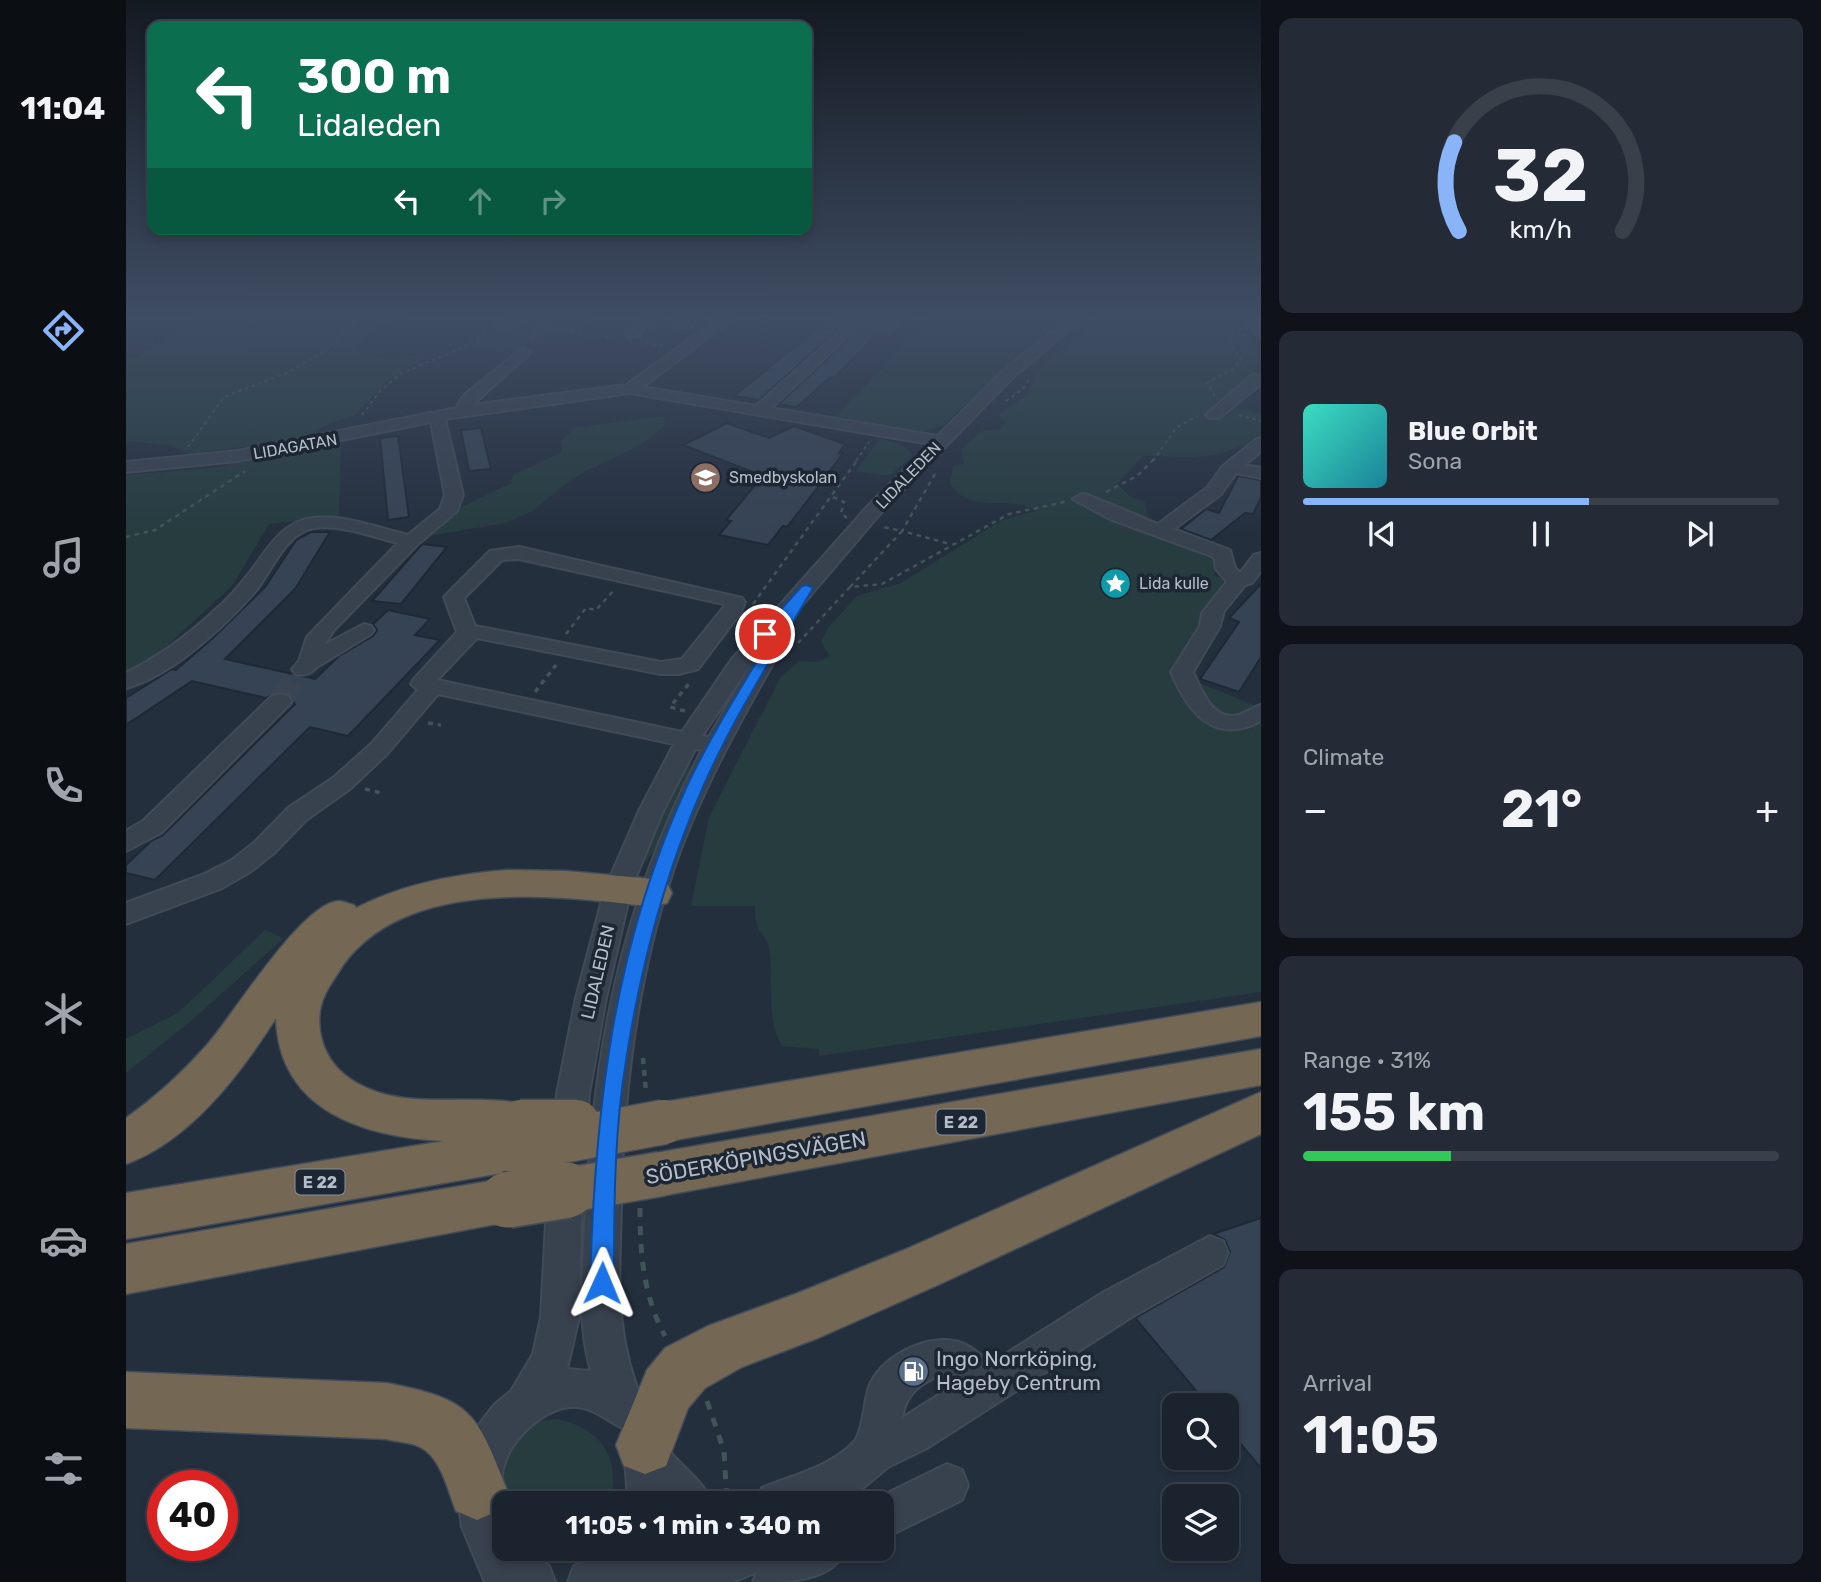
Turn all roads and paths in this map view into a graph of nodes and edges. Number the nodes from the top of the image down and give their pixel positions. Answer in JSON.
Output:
{"nodes":[{"id":1,"x":244,"y":389,"type":"edge"},
{"id":2,"x":383,"y":389,"type":"edge"},
{"id":3,"x":480,"y":389,"type":"edge"},
{"id":4,"x":630,"y":389,"type":"joint"},
{"id":5,"x":783,"y":389,"type":"edge"},
{"id":6,"x":993,"y":389,"type":"edge"},
{"id":7,"x":1023,"y":389,"type":"edge"},
{"id":8,"x":1210,"y":389,"type":"edge"},
{"id":9,"x":1247,"y":389,"type":"edge"},
{"id":10,"x":1000,"y":405,"type":"dead end"},
{"id":11,"x":1228,"y":405,"type":"junction"},
{"id":12,"x":760,"y":410,"type":"junction"},
{"id":13,"x":461,"y":411,"type":"junction"},
{"id":14,"x":362,"y":415,"type":"dead end"},
{"id":15,"x":1214,"y":415,"type":"junction"},
{"id":16,"x":1242,"y":415,"type":"junction"},
{"id":17,"x":437,"y":416,"type":"junction"},
{"id":18,"x":1261,"y":421,"type":"edge"},
{"id":19,"x":874,"y":434,"type":"junction"},
{"id":20,"x":1261,"y":443,"type":"edge"},
{"id":21,"x":936,"y":445,"type":"junction"},
{"id":22,"x":187,"y":451,"type":"dead end"},
{"id":23,"x":258,"y":453,"type":"junction"},
{"id":24,"x":126,"y":467,"type":"edge"},
{"id":25,"x":941,"y":467,"type":"dead end"},
{"id":26,"x":1233,"y":467,"type":"junction"},
{"id":27,"x":1261,"y":473,"type":"edge"},
{"id":28,"x":1082,"y":499,"type":"junction"},
{"id":29,"x":852,"y":520,"type":"dead end"},
{"id":30,"x":877,"y":526,"type":"dead end"},
{"id":31,"x":1161,"y":530,"type":"junction"},
{"id":32,"x":902,"y":531,"type":"junction"},
{"id":33,"x":126,"y":537,"type":"edge"},
{"id":34,"x":411,"y":541,"type":"junction"},
{"id":35,"x":951,"y":544,"type":"junction"},
{"id":36,"x":1261,"y":545,"type":"edge"},
{"id":37,"x":1261,"y":558,"type":"edge"},
{"id":38,"x":626,"y":576,"type":"junction"},
{"id":39,"x":1237,"y":581,"type":"junction"},
{"id":40,"x":850,"y":587,"type":"junction"},
{"id":41,"x":807,"y":588,"type":"junction"},
{"id":42,"x":364,"y":630,"type":"dead end"},
{"id":43,"x":468,"y":633,"type":"junction"},
{"id":44,"x":795,"y":646,"type":"dead end"},
{"id":45,"x":562,"y":648,"type":"junction"},
{"id":46,"x":126,"y":681,"type":"edge"},
{"id":47,"x":433,"y":686,"type":"junction"},
{"id":48,"x":280,"y":701,"type":"tunnel mouth"},
{"id":49,"x":525,"y":705,"type":"junction"},
{"id":50,"x":1261,"y":712,"type":"edge"},
{"id":51,"x":688,"y":740,"type":"junction"},
{"id":52,"x":716,"y":746,"type":"junction"},
{"id":53,"x":126,"y":842,"type":"edge"},
{"id":54,"x":639,"y":881,"type":"junction"},
{"id":55,"x":126,"y":914,"type":"edge"},
{"id":56,"x":1261,"y":1019,"type":"edge"},
{"id":57,"x":641,"y":1047,"type":"dead end"},
{"id":58,"x":1261,"y":1067,"type":"edge"},
{"id":59,"x":655,"y":1110,"type":"junction"},
{"id":60,"x":1261,"y":1111,"type":"edge"},
{"id":61,"x":517,"y":1136,"type":"junction"},
{"id":62,"x":126,"y":1143,"type":"edge"},
{"id":63,"x":651,"y":1185,"type":"junction"},
{"id":64,"x":126,"y":1216,"type":"edge"},
{"id":65,"x":1210,"y":1253,"type":"dead end"},
{"id":66,"x":126,"y":1269,"type":"edge"},
{"id":67,"x":685,"y":1368,"type":"junction"},
{"id":68,"x":989,"y":1387,"type":"junction"},
{"id":69,"x":126,"y":1400,"type":"edge"},
{"id":70,"x":525,"y":1404,"type":"junction"},
{"id":71,"x":639,"y":1436,"type":"junction"},
{"id":72,"x":859,"y":1464,"type":"junction"},
{"id":73,"x":947,"y":1485,"type":"dead end"},
{"id":74,"x":477,"y":1490,"type":"junction"},
{"id":75,"x":649,"y":1491,"type":"edge"},
{"id":76,"x":677,"y":1491,"type":"edge"},
{"id":77,"x":727,"y":1491,"type":"edge"},
{"id":78,"x":802,"y":1491,"type":"edge"},
{"id":79,"x":826,"y":1491,"type":"edge"},
{"id":80,"x":894,"y":1512,"type":"edge"},
{"id":81,"x":733,"y":1561,"type":"edge"},
{"id":82,"x":808,"y":1561,"type":"edge"},
{"id":83,"x":501,"y":1567,"type":"edge"},
{"id":84,"x":619,"y":1568,"type":"edge"},
{"id":85,"x":533,"y":1582,"type":"edge"},
{"id":86,"x":775,"y":1582,"type":"edge"}],
"edges":[{"from":1,"to":22,"type":"path"},
{"from":2,"to":14,"type":"path"},
{"from":3,"to":13,"type":"street"},
{"from":4,"to":12,"type":"street","name":"LIDAGATAN"},
{"from":4,"to":13,"type":"street","name":"LIDAGATAN"},
{"from":5,"to":12,"type":"street"},
{"from":6,"to":21,"type":"street","name":"LIDALEDEN"},
{"from":7,"to":10,"type":"path"},
{"from":8,"to":11,"type":"path","bridge":true},
{"from":9,"to":11,"type":"street"},
{"from":11,"to":15,"type":"street"},
{"from":11,"to":16,"type":"path"},
{"from":12,"to":19,"type":"street","name":"LIDAGATAN"},
{"from":13,"to":17,"type":"street","name":"LIDAGATAN"},
{"from":15,"to":16,"type":"path"},
{"from":15,"to":28,"type":"path"},
{"from":16,"to":18,"type":"path"},
{"from":17,"to":23,"type":"street","name":"LIDAGATAN"},
{"from":17,"to":34,"type":"street"},
{"from":19,"to":21,"type":"street","name":"LIDAGATAN"},
{"from":19,"to":29,"type":"path"},
{"from":20,"to":26,"type":"street"},
{"from":21,"to":41,"type":"street","name":"LIDALEDEN"},
{"from":23,"to":24,"type":"street","name":"LIDAGATAN"},
{"from":23,"to":33,"type":"path"},
{"from":25,"to":32,"type":"path"},
{"from":26,"to":27,"type":"street"},
{"from":26,"to":31,"type":"street"},
{"from":28,"to":31,"type":"street"},
{"from":28,"to":35,"type":"path"},
{"from":30,"to":32,"type":"path"},
{"from":31,"to":39,"type":"street"},
{"from":32,"to":35,"type":"path"},
{"from":32,"to":40,"type":"path"},
{"from":34,"to":42,"type":"street"},
{"from":34,"to":46,"type":"street"},
{"from":35,"to":40,"type":"path"},
{"from":36,"to":37,"type":"street"},
{"from":37,"to":39,"type":"street"},
{"from":38,"to":43,"type":"street"},
{"from":38,"to":45,"type":"path"},
{"from":38,"to":45,"type":"street"},
{"from":39,"to":50,"type":"street"},
{"from":40,"to":44,"type":"path"},
{"from":41,"to":51,"type":"street","name":"LIDALEDEN"},
{"from":41,"to":52,"type":"street","name":"LIDALEDEN"},
{"from":43,"to":45,"type":"street"},
{"from":43,"to":47,"type":"street"},
{"from":45,"to":49,"type":"path"},
{"from":47,"to":49,"type":"street"},
{"from":47,"to":55,"type":"street"},
{"from":48,"to":53,"type":"street"},
{"from":49,"to":51,"type":"street"},
{"from":51,"to":52,"type":"street"},
{"from":51,"to":54,"type":"street","name":"LIDALEDEN"},
{"from":52,"to":54,"type":"street","name":"LIDALEDEN"},
{"from":54,"to":61,"type":"highway"},
{"from":54,"to":62,"type":"highway"},
{"from":54,"to":70,"type":"street","name":"LIDALEDEN"},
{"from":54,"to":71,"type":"street","name":"LIDALEDEN"},
{"from":56,"to":59,"type":"highway","number":"E 22"},
{"from":57,"to":59,"type":"path"},
{"from":58,"to":63,"type":"highway","name":"SÖDERKÖPINGSVÄGEN","number":"E 22"},
{"from":59,"to":61,"type":"highway","number":"E 22","bridge":true},
{"from":60,"to":67,"type":"highway"},
{"from":61,"to":64,"type":"highway","number":"E 22"},
{"from":63,"to":66,"type":"highway","name":"SÖDERKÖPINGSVÄGEN","number":"E 22","bridge":true},
{"from":63,"to":67,"type":"path"},
{"from":65,"to":68,"type":"street"},
{"from":67,"to":71,"type":"highway"},
{"from":67,"to":77,"type":"path"},
{"from":68,"to":72,"type":"street"},
{"from":68,"to":72,"type":"street"},
{"from":69,"to":74,"type":"highway"},
{"from":70,"to":71,"type":"street"},
{"from":70,"to":74,"type":"street"},
{"from":71,"to":75,"type":"street"},
{"from":71,"to":76,"type":"street"},
{"from":72,"to":78,"type":"street"},
{"from":72,"to":79,"type":"street"},
{"from":73,"to":80,"type":"street"},
{"from":74,"to":83,"type":"street"},
{"from":81,"to":84,"type":"street"},
{"from":82,"to":86,"type":"street"},
{"from":83,"to":85,"type":"street"}]}
